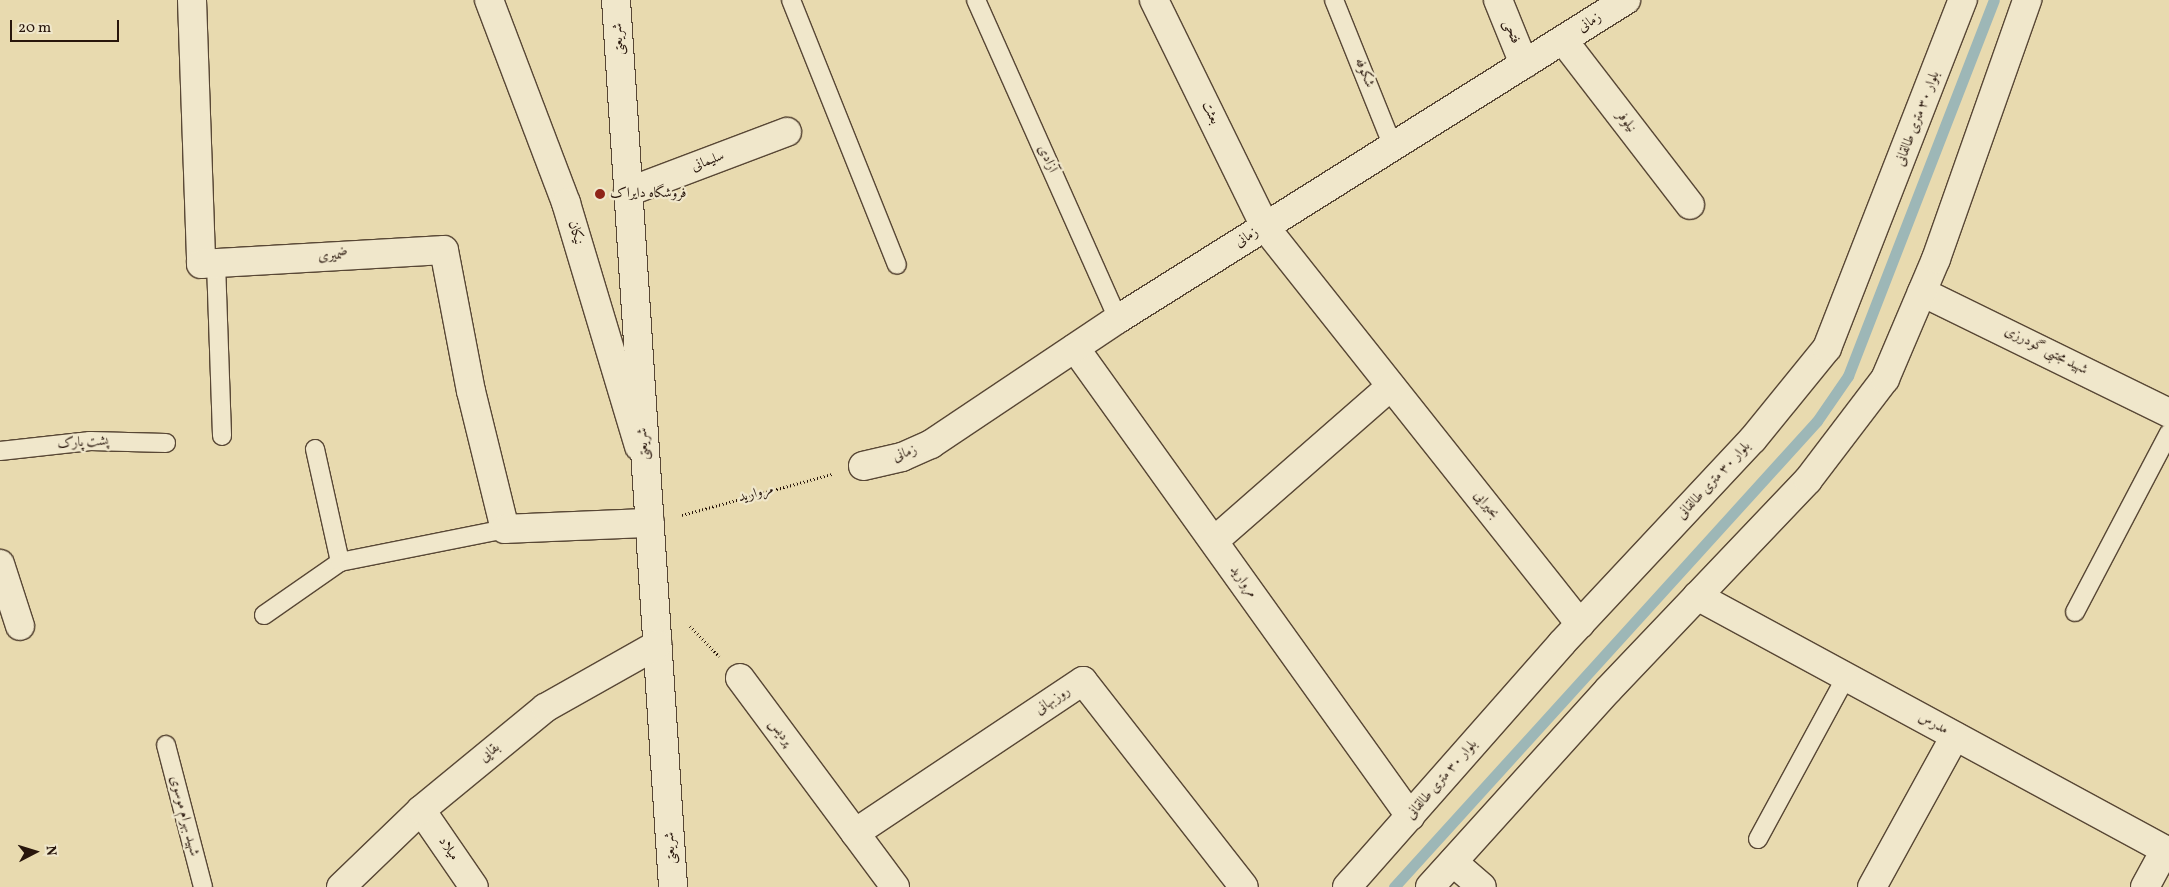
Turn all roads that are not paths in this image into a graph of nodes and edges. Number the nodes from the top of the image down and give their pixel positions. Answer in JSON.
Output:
{"nodes":[{"id":1,"x":192,"y":0,"type":"edge"},
{"id":2,"x":489,"y":0,"type":"edge"},
{"id":3,"x":616,"y":0,"type":"edge"},
{"id":4,"x":791,"y":0,"type":"edge"},
{"id":5,"x":976,"y":0,"type":"edge"},
{"id":6,"x":1154,"y":0,"type":"edge"},
{"id":7,"x":1334,"y":0,"type":"edge"},
{"id":8,"x":1498,"y":0,"type":"edge"},
{"id":9,"x":1626,"y":0,"type":"edge"},
{"id":10,"x":1963,"y":0,"type":"edge"},
{"id":11,"x":2027,"y":0,"type":"edge"},
{"id":12,"x":1563,"y":40,"type":"junction"},
{"id":13,"x":1524,"y":64,"type":"junction"},
{"id":14,"x":787,"y":132,"type":"dead end"},
{"id":15,"x":1393,"y":146,"type":"junction"},
{"id":16,"x":628,"y":192,"type":"junction"},
{"id":17,"x":1690,"y":205,"type":"dead end"},
{"id":18,"x":1265,"y":226,"type":"junction"},
{"id":19,"x":216,"y":263,"type":"junction"},
{"id":20,"x":897,"y":265,"type":"dead end"},
{"id":21,"x":1922,"y":292,"type":"junction"},
{"id":22,"x":1118,"y":319,"type":"junction"},
{"id":23,"x":1075,"y":348,"type":"junction"},
{"id":24,"x":1391,"y":386,"type":"junction"},
{"id":25,"x":2169,"y":413,"type":"edge"},
{"id":26,"x":2169,"y":433,"type":"edge"},
{"id":27,"x":222,"y":436,"type":"dead end"},
{"id":28,"x":166,"y":443,"type":"dead end"},
{"id":29,"x":315,"y":449,"type":"dead end"},
{"id":30,"x":0,"y":451,"type":"edge"},
{"id":31,"x":863,"y":466,"type":"road end"},
{"id":32,"x":646,"y":470,"type":"junction"},
{"id":33,"x":650,"y":523,"type":"junction"},
{"id":34,"x":505,"y":529,"type":"junction"},
{"id":35,"x":1214,"y":541,"type":"junction"},
{"id":36,"x":340,"y":562,"type":"junction"},
{"id":37,"x":0,"y":564,"type":"edge"},
{"id":38,"x":1697,"y":596,"type":"junction"},
{"id":39,"x":2075,"y":612,"type":"dead end"},
{"id":40,"x":264,"y":615,"type":"dead end"},
{"id":41,"x":1580,"y":624,"type":"junction"},
{"id":42,"x":20,"y":626,"type":"dead end"},
{"id":43,"x":657,"y":645,"type":"junction"},
{"id":44,"x":1846,"y":677,"type":"junction"},
{"id":45,"x":740,"y":678,"type":"road end"},
{"id":46,"x":1955,"y":736,"type":"junction"},
{"id":47,"x":166,"y":744,"type":"dead end"},
{"id":48,"x":421,"y":810,"type":"junction"},
{"id":49,"x":1410,"y":816,"type":"junction"},
{"id":50,"x":855,"y":833,"type":"junction"},
{"id":51,"x":1758,"y":839,"type":"dead end"},
{"id":52,"x":2167,"y":851,"type":"edge"},
{"id":53,"x":1453,"y":862,"type":"junction"},
{"id":54,"x":202,"y":887,"type":"edge"},
{"id":55,"x":341,"y":887,"type":"edge"},
{"id":56,"x":474,"y":887,"type":"edge"},
{"id":57,"x":673,"y":887,"type":"edge"},
{"id":58,"x":895,"y":887,"type":"edge"},
{"id":59,"x":1244,"y":887,"type":"edge"},
{"id":60,"x":1347,"y":887,"type":"edge"},
{"id":61,"x":1430,"y":887,"type":"edge"},
{"id":62,"x":1482,"y":887,"type":"edge"},
{"id":63,"x":1872,"y":887,"type":"edge"},
{"id":64,"x":2145,"y":887,"type":"edge"}],
"edges":[{"from":1,"to":19,"type":"street"},
{"from":2,"to":32,"type":"street","name":"نیکان"},
{"from":3,"to":16,"type":"street","name":"شریعتی"},
{"from":4,"to":20,"type":"lane"},
{"from":5,"to":22,"type":"lane","name":"آزادی"},
{"from":6,"to":18,"type":"street","name":"بعثت"},
{"from":7,"to":15,"type":"lane","name":"شکوفه"},
{"from":8,"to":13,"type":"street","name":"فتحی"},
{"from":9,"to":12,"type":"street","name":"زمانی"},
{"from":10,"to":41,"type":"street","name":"بلوار ۳۰ متری طالقانی"},
{"from":11,"to":21,"type":"street"},
{"from":12,"to":13,"type":"street","name":"زمانی"},
{"from":12,"to":17,"type":"street","name":"نیلوفر"},
{"from":13,"to":15,"type":"street","name":"زمانی"},
{"from":14,"to":16,"type":"street","name":"سلیمانی"},
{"from":15,"to":18,"type":"street","name":"زمانی"},
{"from":16,"to":32,"type":"street","name":"شریعتی"},
{"from":18,"to":22,"type":"street","name":"زمانی"},
{"from":18,"to":24,"type":"street","name":"بحیرایی"},
{"from":19,"to":27,"type":"lane"},
{"from":19,"to":34,"type":"street","name":"ضمیری"},
{"from":21,"to":25,"type":"street","name":"شهید مجتبی گودرزی"},
{"from":21,"to":38,"type":"street"},
{"from":22,"to":23,"type":"street","name":"زمانی"},
{"from":23,"to":31,"type":"street","name":"زمانی"},
{"from":23,"to":35,"type":"street","name":"مروارید"},
{"from":24,"to":35,"type":"street"},
{"from":24,"to":41,"type":"street","name":"بحیرایی"},
{"from":26,"to":39,"type":"lane"},
{"from":28,"to":30,"type":"lane","name":"پشت پارک"},
{"from":29,"to":36,"type":"lane"},
{"from":32,"to":33,"type":"street","name":"شریعتی"},
{"from":33,"to":34,"type":"street"},
{"from":33,"to":43,"type":"street","name":"شریعتی"},
{"from":34,"to":36,"type":"lane"},
{"from":35,"to":49,"type":"street","name":"مروارید"},
{"from":36,"to":40,"type":"lane"},
{"from":37,"to":42,"type":"street"},
{"from":38,"to":44,"type":"street","name":"مدرس"},
{"from":38,"to":53,"type":"street"},
{"from":41,"to":49,"type":"street","name":"بلوار ۳۰ متری طالقانی"},
{"from":43,"to":48,"type":"street","name":"بقایی"},
{"from":43,"to":57,"type":"street","name":"شریعتی"},
{"from":44,"to":46,"type":"street","name":"مدرس"},
{"from":44,"to":51,"type":"lane"},
{"from":45,"to":50,"type":"street","name":"پردیس"},
{"from":46,"to":52,"type":"street","name":"مدرس"},
{"from":46,"to":63,"type":"street"},
{"from":47,"to":54,"type":"lane","name":"شهید بهرام موسوی"},
{"from":48,"to":55,"type":"street","name":"بقایی"},
{"from":48,"to":56,"type":"street","name":"میلاد"},
{"from":49,"to":60,"type":"street","name":"بلوار ۳۰ متری طالقانی"},
{"from":50,"to":58,"type":"street","name":"پردیس"},
{"from":50,"to":59,"type":"street","name":"روزبهانی"},
{"from":52,"to":64,"type":"street"},
{"from":53,"to":61,"type":"street"},
{"from":53,"to":62,"type":"street"}]}
